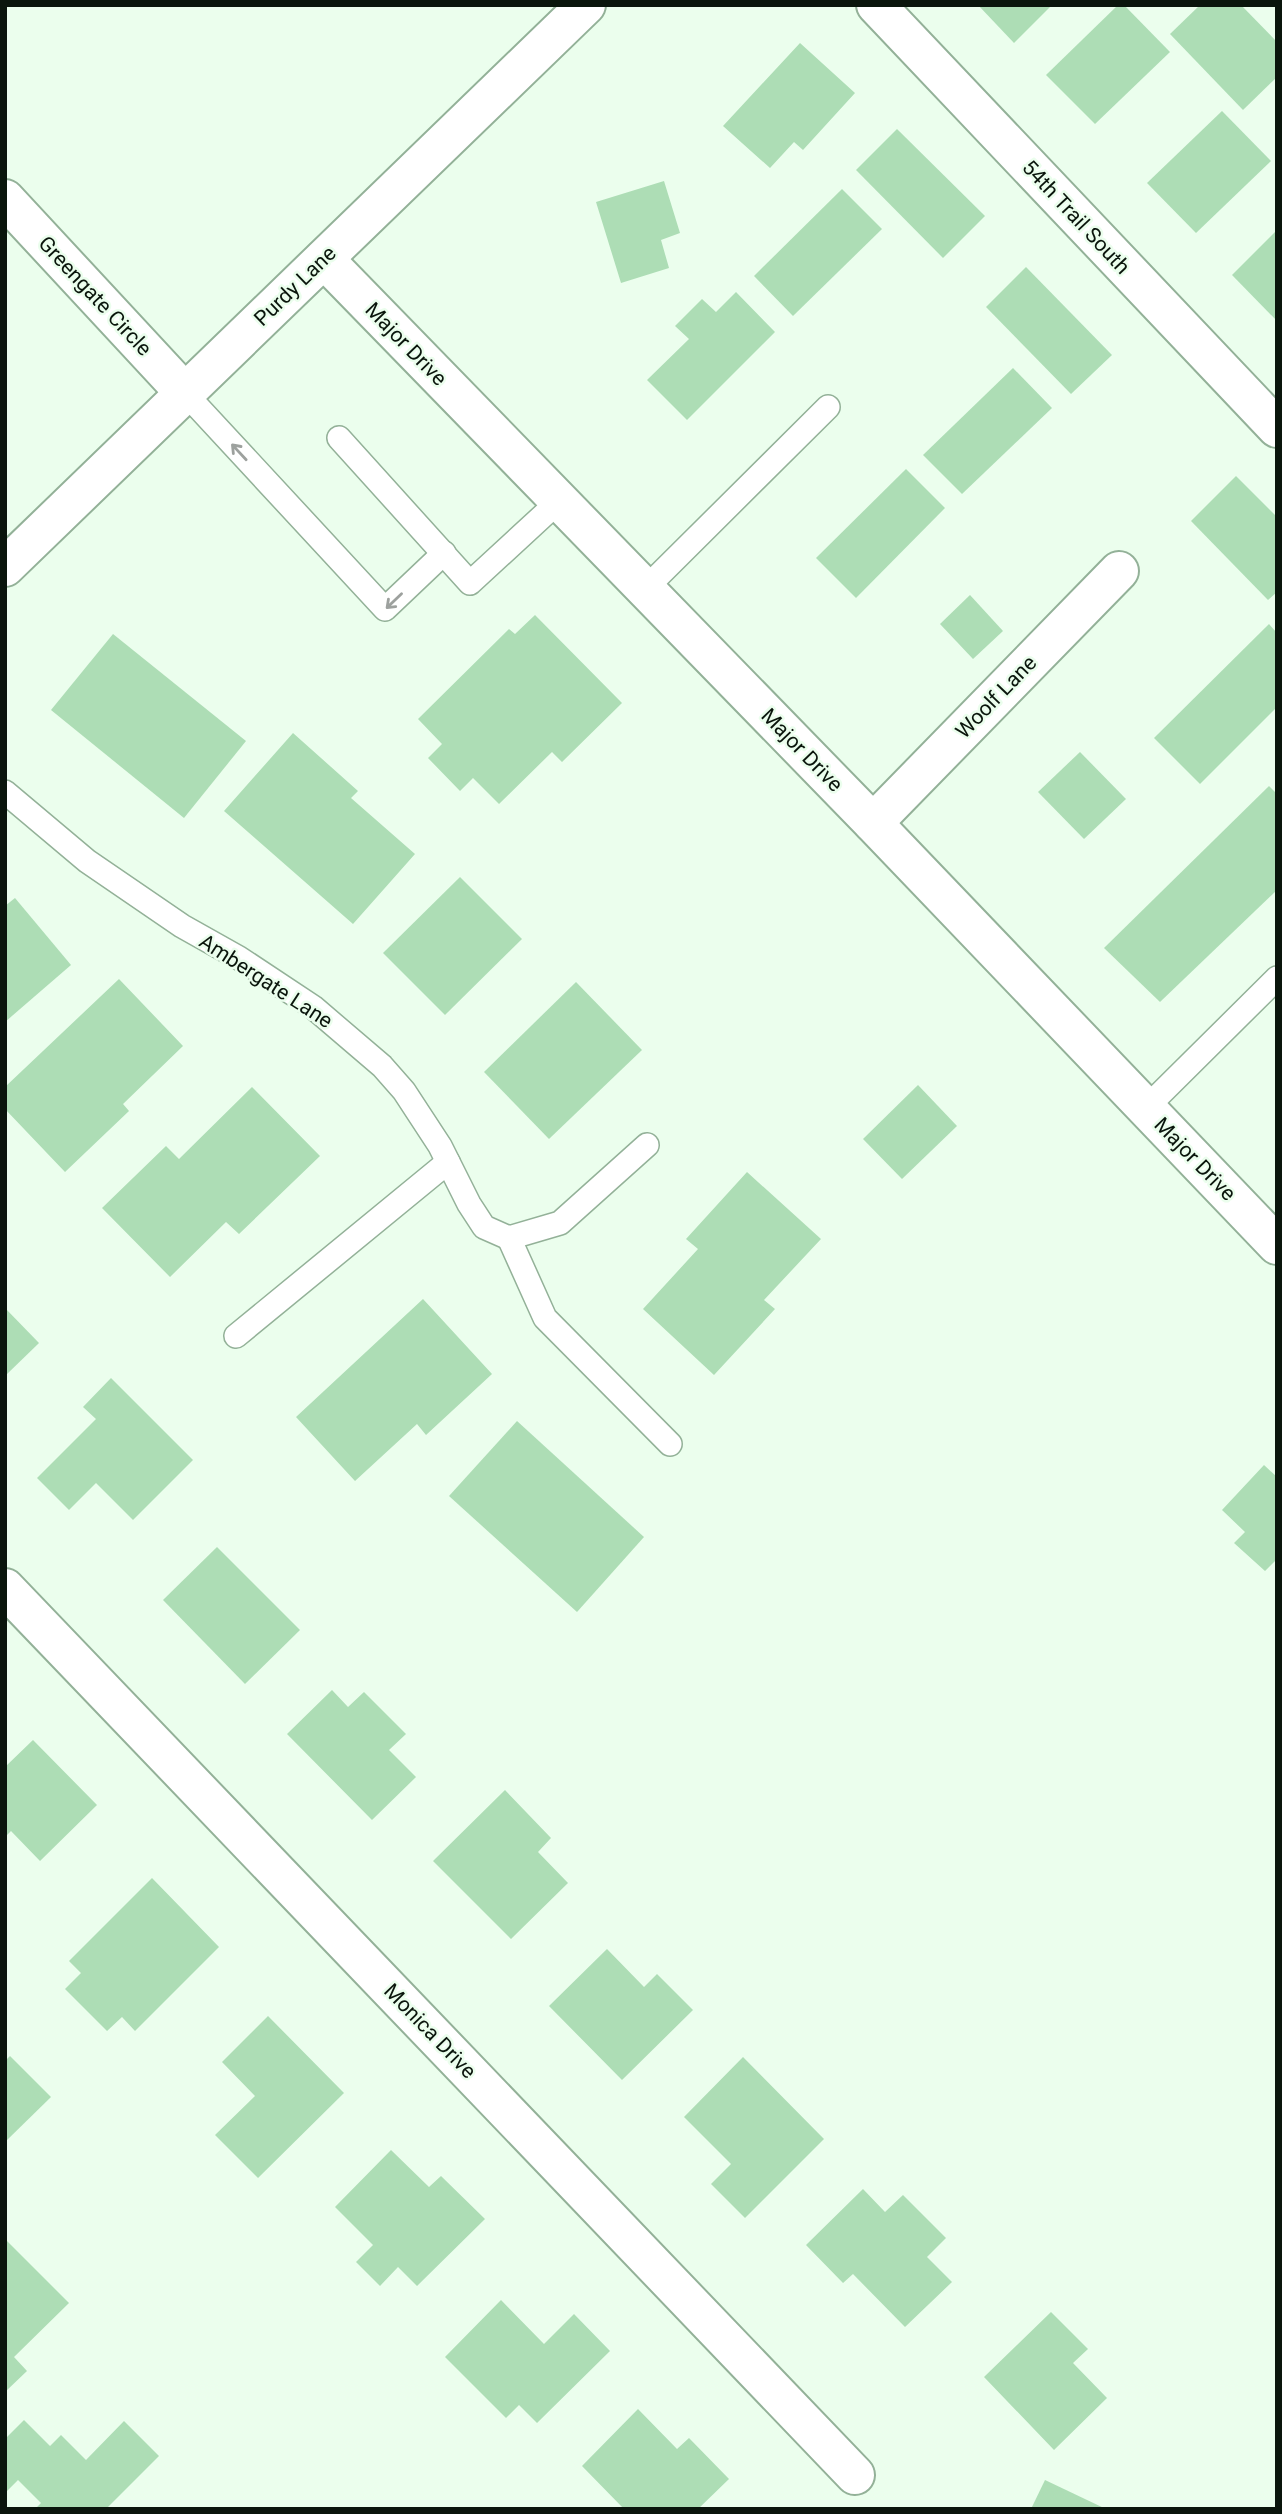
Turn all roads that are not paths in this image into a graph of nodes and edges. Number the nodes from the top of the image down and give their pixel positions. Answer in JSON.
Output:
{"nodes":[{"id":1,"x":586,"y":5,"type":"edge"},
{"id":2,"x":876,"y":5,"type":"edge"},
{"id":3,"x":5,"y":199,"type":"edge"},
{"id":4,"x":324,"y":259,"type":"junction"},
{"id":5,"x":185,"y":393,"type":"junction"},
{"id":6,"x":828,"y":407,"type":"dead end"},
{"id":7,"x":1277,"y":428,"type":"edge"},
{"id":8,"x":339,"y":438,"type":"dead end"},
{"id":9,"x":559,"y":501,"type":"junction"},
{"id":10,"x":11,"y":549,"type":"edge"},
{"id":11,"x":444,"y":553,"type":"junction"},
{"id":12,"x":1119,"y":571,"type":"dead end"},
{"id":13,"x":645,"y":589,"type":"junction"},
{"id":14,"x":5,"y":792,"type":"edge"},
{"id":15,"x":873,"y":823,"type":"junction"},
{"id":16,"x":1277,"y":978,"type":"edge"},
{"id":17,"x":1146,"y":1108,"type":"junction"},
{"id":18,"x":647,"y":1145,"type":"dead end"},
{"id":19,"x":449,"y":1162,"type":"junction"},
{"id":20,"x":509,"y":1238,"type":"junction"},
{"id":21,"x":1277,"y":1245,"type":"edge"},
{"id":22,"x":236,"y":1336,"type":"dead end"},
{"id":23,"x":670,"y":1444,"type":"dead end"},
{"id":24,"x":5,"y":1588,"type":"edge"},
{"id":25,"x":855,"y":2475,"type":"dead end"}],
"edges":[{"from":1,"to":4,"type":"street","name":"Purdy Lane"},
{"from":2,"to":7,"type":"street","name":"54th Trail South"},
{"from":3,"to":5,"type":"street","name":"Greengate Circle"},
{"from":4,"to":5,"type":"street","name":"Purdy Lane"},
{"from":4,"to":9,"type":"street","name":"Major Drive"},
{"from":5,"to":10,"type":"street","name":"Purdy Lane"},
{"from":11,"to":5,"type":"lane","one_way":true},
{"from":6,"to":13,"type":"lane"},
{"from":8,"to":11,"type":"lane"},
{"from":9,"to":11,"type":"lane"},
{"from":9,"to":13,"type":"street","name":"Major Drive"},
{"from":12,"to":15,"type":"street","name":"Woolf Lane"},
{"from":13,"to":15,"type":"street","name":"Major Drive"},
{"from":14,"to":19,"type":"lane","name":"Ambergate Lane"},
{"from":15,"to":17,"type":"street","name":"Major Drive"},
{"from":16,"to":17,"type":"lane"},
{"from":17,"to":21,"type":"street","name":"Major Drive"},
{"from":18,"to":20,"type":"lane"},
{"from":19,"to":20,"type":"lane","name":"Ambergate Lane"},
{"from":19,"to":22,"type":"lane"},
{"from":20,"to":23,"type":"lane"},
{"from":24,"to":25,"type":"street","name":"Monica Drive"}]}
